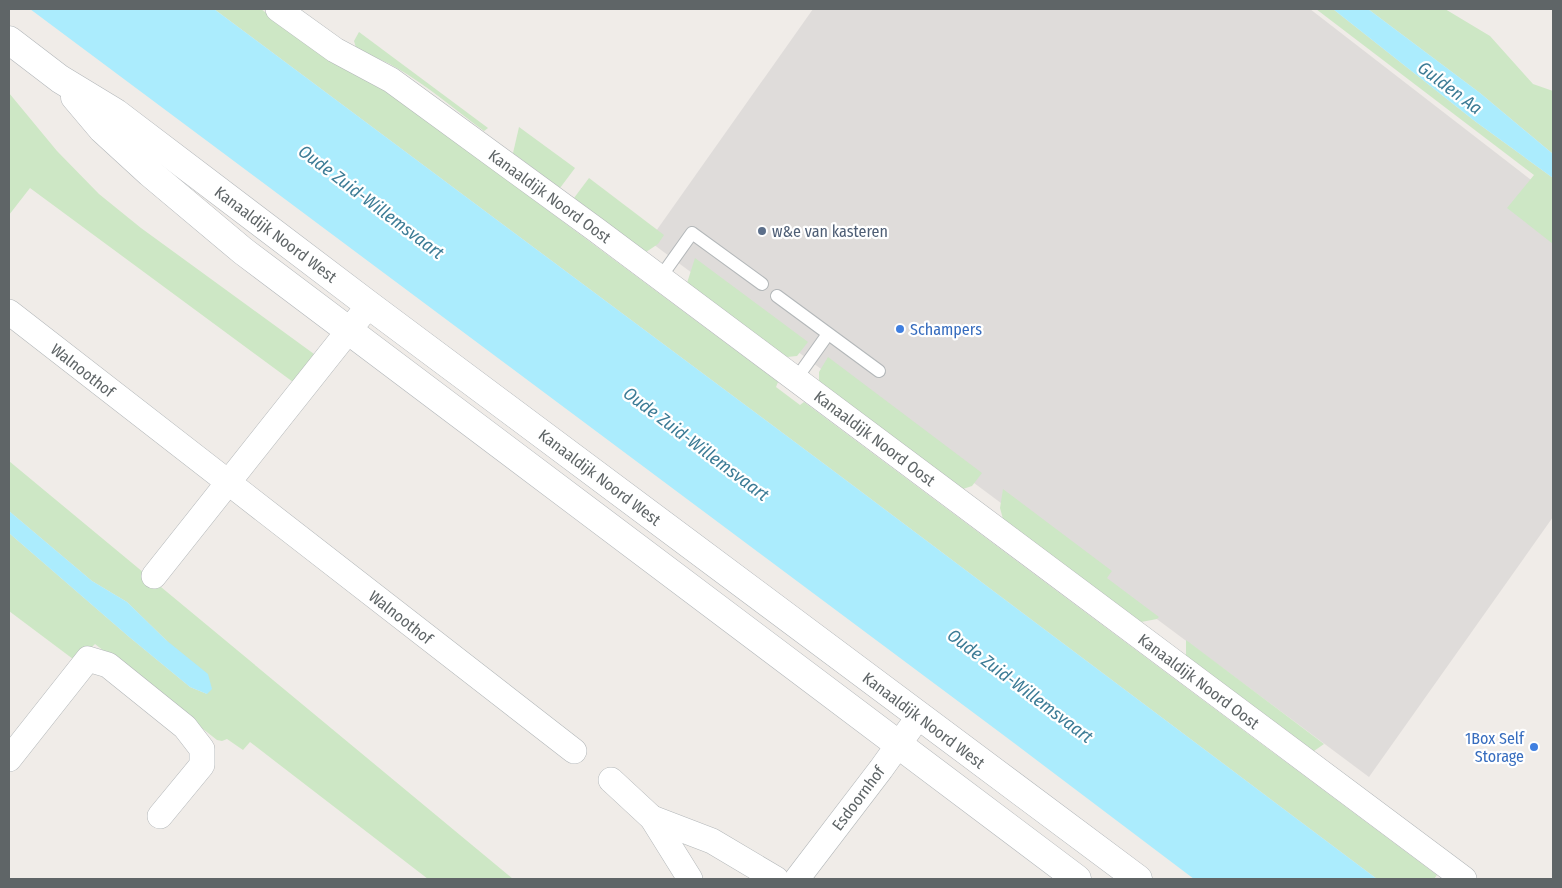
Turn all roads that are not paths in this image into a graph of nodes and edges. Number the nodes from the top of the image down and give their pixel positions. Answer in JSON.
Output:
{"nodes":[{"id":1,"x":278,"y":9,"type":"edge"},
{"id":2,"x":9,"y":40,"type":"edge"},
{"id":3,"x":60,"y":79,"type":"junction"},
{"id":4,"x":660,"y":278,"type":"junction"},
{"id":5,"x":762,"y":284,"type":"dead end"},
{"id":6,"x":777,"y":296,"type":"dead end"},
{"id":7,"x":369,"y":305,"type":"junction"},
{"id":8,"x":9,"y":312,"type":"edge"},
{"id":9,"x":349,"y":331,"type":"junction"},
{"id":10,"x":828,"y":334,"type":"junction"},
{"id":11,"x":878,"y":371,"type":"dead end"},
{"id":12,"x":796,"y":379,"type":"junction"},
{"id":13,"x":228,"y":482,"type":"junction"},
{"id":14,"x":154,"y":576,"type":"dead end"},
{"id":15,"x":919,"y":716,"type":"junction"},
{"id":16,"x":897,"y":745,"type":"junction"},
{"id":17,"x":574,"y":751,"type":"dead end"},
{"id":18,"x":9,"y":759,"type":"edge"},
{"id":19,"x":611,"y":780,"type":"dead end"},
{"id":20,"x":160,"y":816,"type":"dead end"},
{"id":21,"x":652,"y":818,"type":"junction"},
{"id":22,"x":690,"y":879,"type":"edge"},
{"id":23,"x":776,"y":879,"type":"edge"},
{"id":24,"x":797,"y":879,"type":"edge"},
{"id":25,"x":1077,"y":879,"type":"edge"},
{"id":26,"x":1138,"y":879,"type":"edge"},
{"id":27,"x":1464,"y":879,"type":"edge"}],
"edges":[{"from":1,"to":4,"type":"street","name":"Kanaaldijk Noord Oost"},
{"from":2,"to":3,"type":"main road","name":"Kanaaldijk Noord West"},
{"from":3,"to":7,"type":"main road","name":"Kanaaldijk Noord West"},
{"from":3,"to":9,"type":"main road","name":"Kanaaldijk Noord West"},
{"from":4,"to":5,"type":"lane"},
{"from":4,"to":12,"type":"street","name":"Kanaaldijk Noord Oost"},
{"from":6,"to":10,"type":"lane"},
{"from":7,"to":9,"type":"street"},
{"from":7,"to":15,"type":"main road","name":"Kanaaldijk Noord West"},
{"from":8,"to":13,"type":"street","name":"Walnoothof"},
{"from":9,"to":13,"type":"street"},
{"from":9,"to":16,"type":"main road","name":"Kanaaldijk Noord West"},
{"from":10,"to":11,"type":"lane"},
{"from":10,"to":12,"type":"lane"},
{"from":12,"to":27,"type":"street","name":"Kanaaldijk Noord Oost"},
{"from":13,"to":14,"type":"street"},
{"from":13,"to":17,"type":"street","name":"Walnoothof"},
{"from":15,"to":16,"type":"street","name":"Esdoornhof"},
{"from":15,"to":26,"type":"main road","name":"Kanaaldijk Noord West"},
{"from":16,"to":24,"type":"street","name":"Esdoornhof"},
{"from":16,"to":25,"type":"main road","name":"Kanaaldijk Noord West"},
{"from":18,"to":20,"type":"street"},
{"from":19,"to":21,"type":"street"},
{"from":21,"to":22,"type":"street"},
{"from":21,"to":23,"type":"street"}]}
